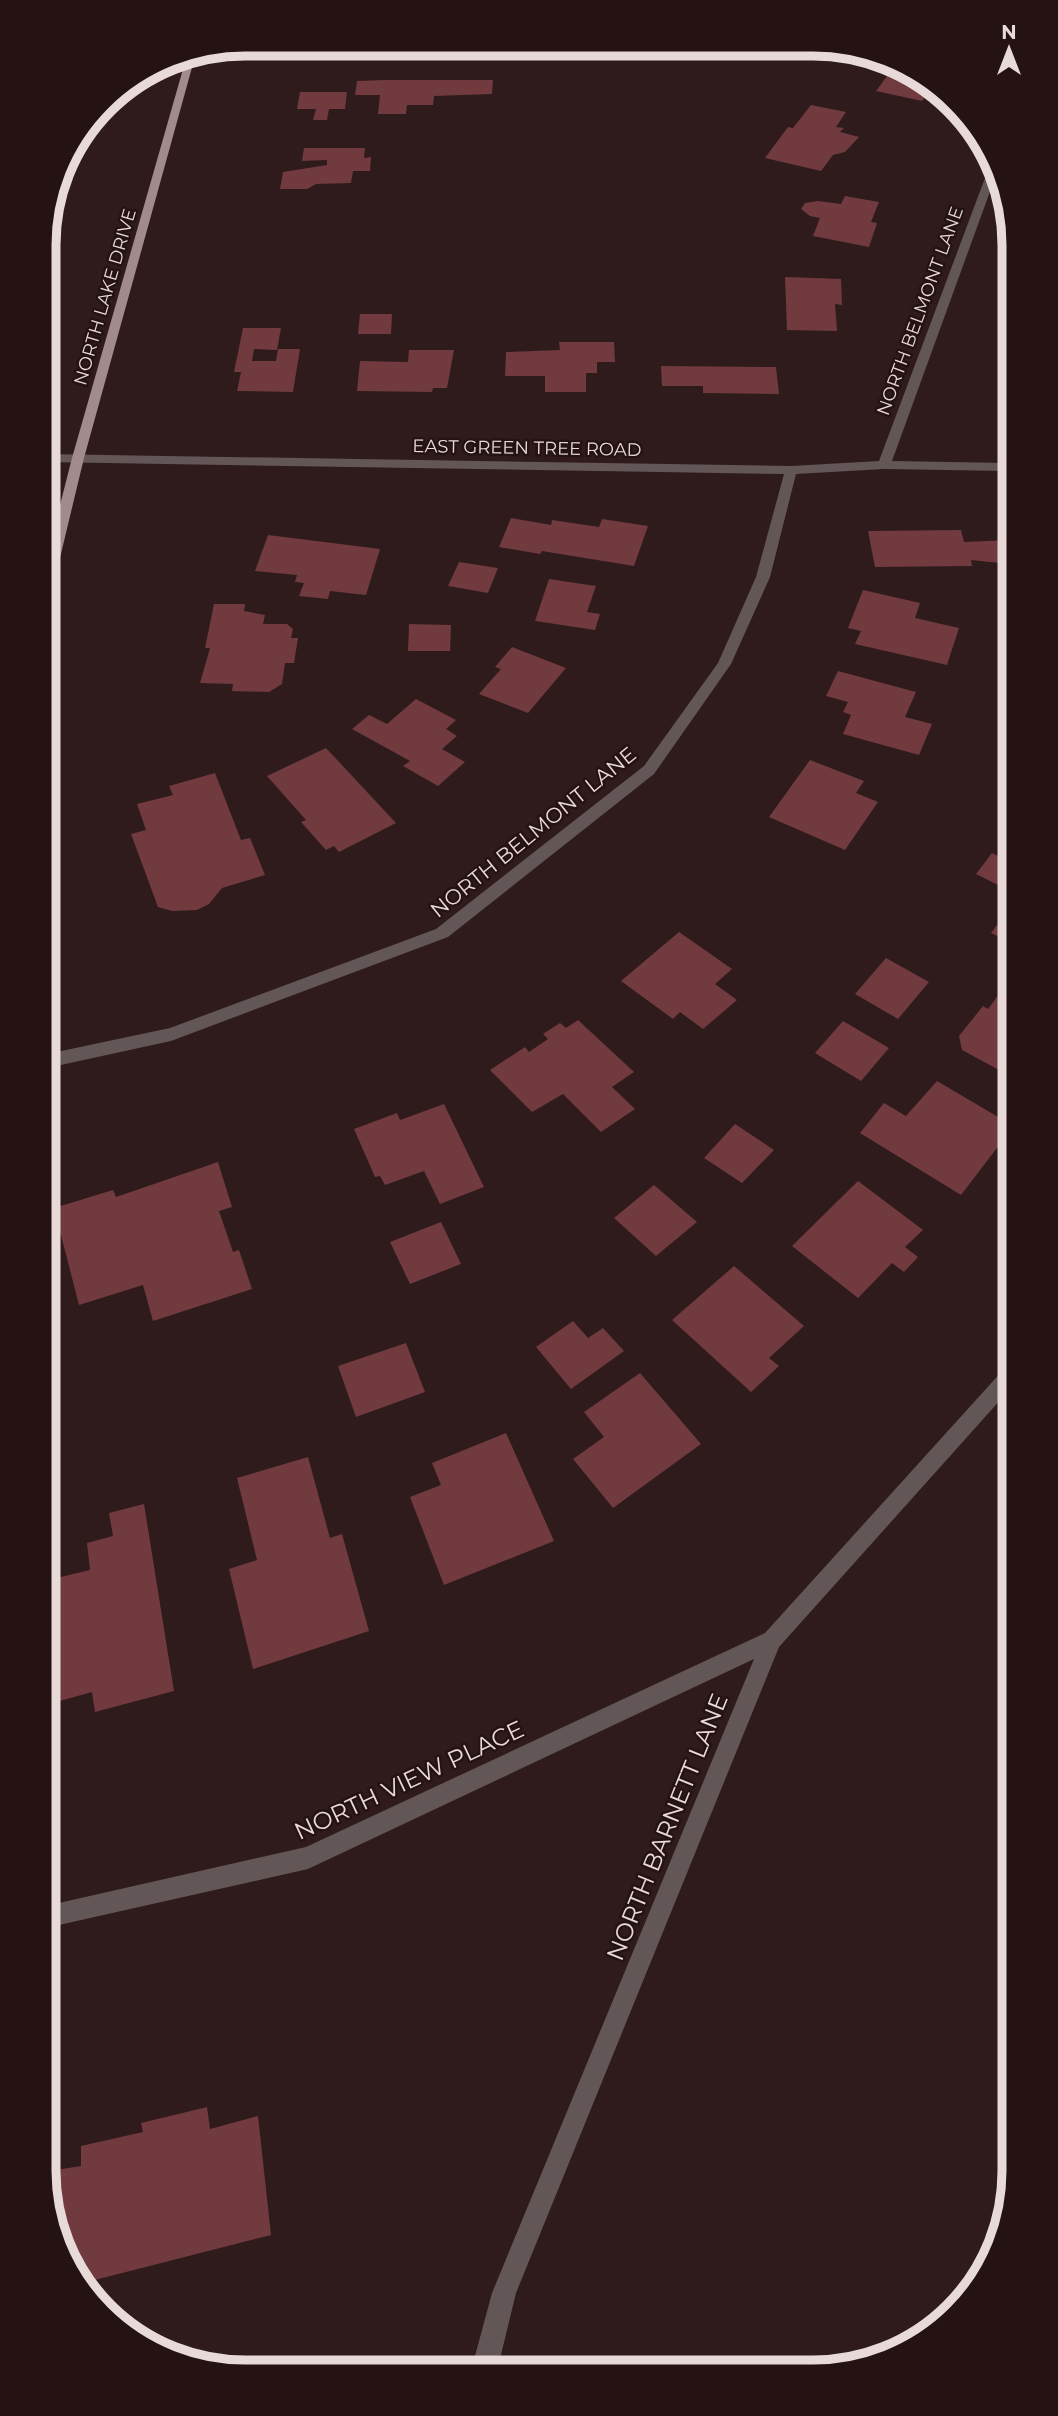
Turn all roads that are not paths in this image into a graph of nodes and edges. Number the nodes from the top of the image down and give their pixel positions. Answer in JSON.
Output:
{"nodes":[{"id":1,"x":189,"y":64,"type":"edge"},
{"id":2,"x":990,"y":178,"type":"edge"},
{"id":3,"x":56,"y":458,"type":"edge"},
{"id":4,"x":78,"y":458,"type":"junction"},
{"id":5,"x":884,"y":465,"type":"junction"},
{"id":6,"x":1002,"y":467,"type":"edge"},
{"id":7,"x":791,"y":470,"type":"junction"},
{"id":8,"x":56,"y":551,"type":"edge"},
{"id":9,"x":56,"y":1058,"type":"edge"},
{"id":10,"x":1002,"y":1385,"type":"edge"},
{"id":11,"x":772,"y":1640,"type":"junction"},
{"id":12,"x":56,"y":1915,"type":"edge"},
{"id":13,"x":487,"y":2360,"type":"edge"}],
"edges":[{"from":1,"to":4,"type":"main road","name":"NORTH LAKE DRIVE"},
{"from":2,"to":5,"type":"street","name":"NORTH BELMONT LANE"},
{"from":3,"to":4,"type":"street","name":"EAST GREEN TREE ROAD"},
{"from":4,"to":7,"type":"street","name":"EAST GREEN TREE ROAD"},
{"from":4,"to":8,"type":"main road","name":"NORTH LAKE DRIVE"},
{"from":5,"to":6,"type":"street","name":"EAST GREEN TREE ROAD"},
{"from":5,"to":7,"type":"street","name":"EAST GREEN TREE ROAD"},
{"from":7,"to":9,"type":"street","name":"NORTH BELMONT LANE"},
{"from":10,"to":11,"type":"street","name":"NORTH BARNETT LANE"},
{"from":11,"to":12,"type":"street","name":"NORTH VIEW PLACE"},
{"from":11,"to":13,"type":"street","name":"NORTH BARNETT LANE"}]}
